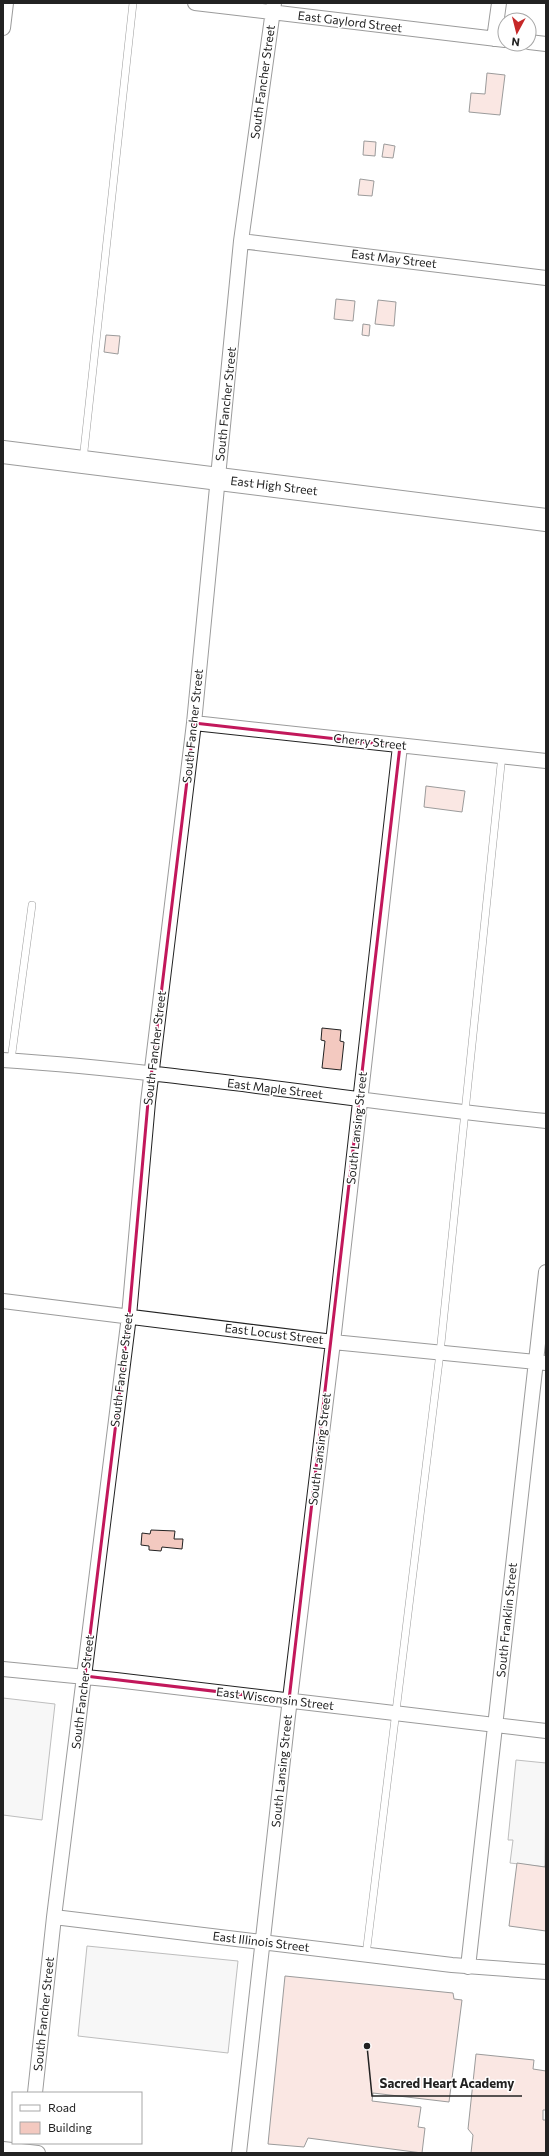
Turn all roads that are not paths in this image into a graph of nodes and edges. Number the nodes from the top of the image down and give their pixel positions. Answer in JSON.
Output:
{"nodes":[{"id":1,"x":6,"y":3,"type":"edge"},
{"id":2,"x":133,"y":3,"type":"edge"},
{"id":3,"x":195,"y":3,"type":"edge"},
{"id":4,"x":274,"y":8,"type":"edge"},
{"id":5,"x":3,"y":28,"type":"edge"},
{"id":6,"x":497,"y":39,"type":"edge"},
{"id":7,"x":241,"y":242,"type":"junction"},
{"id":8,"x":546,"y":278,"type":"edge"},
{"id":9,"x":3,"y":452,"type":"edge"},
{"id":10,"x":83,"y":462,"type":"junction"},
{"id":11,"x":219,"y":479,"type":"junction"},
{"id":12,"x":546,"y":520,"type":"edge"},
{"id":13,"x":194,"y":723,"type":"junction"},
{"id":14,"x":400,"y":746,"type":"junction"},
{"id":15,"x":502,"y":755,"type":"junction"},
{"id":16,"x":546,"y":760,"type":"edge"},
{"id":17,"x":32,"y":904,"type":"dead end"},
{"id":18,"x":7,"y":1060,"type":"edge"},
{"id":19,"x":152,"y":1073,"type":"junction"},
{"id":20,"x":360,"y":1100,"type":"junction"},
{"id":21,"x":464,"y":1113,"type":"junction"},
{"id":22,"x":546,"y":1121,"type":"edge"},
{"id":23,"x":546,"y":1272,"type":"edge"},
{"id":24,"x":3,"y":1302,"type":"edge"},
{"id":25,"x":129,"y":1316,"type":"junction"},
{"id":26,"x":333,"y":1342,"type":"junction"},
{"id":27,"x":440,"y":1353,"type":"junction"},
{"id":28,"x":540,"y":1363,"type":"edge"},
{"id":29,"x":3,"y":1669,"type":"edge"},
{"id":30,"x":85,"y":1676,"type":"junction"},
{"id":31,"x":290,"y":1700,"type":"junction"},
{"id":32,"x":395,"y":1713,"type":"junction"},
{"id":33,"x":495,"y":1725,"type":"junction"},
{"id":34,"x":546,"y":1731,"type":"edge"},
{"id":35,"x":54,"y":1917,"type":"junction"},
{"id":36,"x":263,"y":1942,"type":"junction"},
{"id":37,"x":366,"y":1955,"type":"junction"},
{"id":38,"x":468,"y":1967,"type":"junction"},
{"id":39,"x":546,"y":1972,"type":"edge"},
{"id":40,"x":35,"y":2092,"type":"edge"},
{"id":41,"x":3,"y":2149,"type":"edge"},
{"id":42,"x":31,"y":2150,"type":"edge"},
{"id":43,"x":239,"y":2153,"type":"edge"}],
"edges":[{"from":1,"to":5,"type":"street"},
{"from":2,"to":10,"type":"lane"},
{"from":3,"to":4,"type":"street","name":"East Gaylord Street"},
{"from":4,"to":6,"type":"street","name":"East Gaylord Street"},
{"from":4,"to":7,"type":"street","name":"South Fancher Street"},
{"from":7,"to":8,"type":"street","name":"East May Street"},
{"from":7,"to":11,"type":"street","name":"South Fancher Street"},
{"from":9,"to":10,"type":"main road","name":"East High Street"},
{"from":10,"to":11,"type":"main road","name":"East High Street"},
{"from":11,"to":12,"type":"main road","name":"East High Street"},
{"from":11,"to":13,"type":"street","name":"South Fancher Street"},
{"from":13,"to":14,"type":"street","name":"Cherry Street"},
{"from":13,"to":19,"type":"street","name":"South Fancher Street"},
{"from":14,"to":15,"type":"street","name":"Cherry Street"},
{"from":14,"to":20,"type":"street","name":"South Lansing Street"},
{"from":15,"to":16,"type":"street","name":"Cherry Street"},
{"from":15,"to":21,"type":"lane"},
{"from":17,"to":18,"type":"lane"},
{"from":18,"to":19,"type":"street","name":"East Maple Street"},
{"from":19,"to":20,"type":"street","name":"East Maple Street"},
{"from":19,"to":25,"type":"street","name":"South Fancher Street"},
{"from":20,"to":21,"type":"street","name":"East Maple Street"},
{"from":20,"to":26,"type":"street","name":"South Lansing Street"},
{"from":21,"to":22,"type":"street","name":"East Maple Street"},
{"from":21,"to":27,"type":"lane"},
{"from":23,"to":28,"type":"street","name":"South Franklin Street"},
{"from":24,"to":25,"type":"street","name":"East Locust Street"},
{"from":25,"to":26,"type":"street","name":"East Locust Street"},
{"from":25,"to":30,"type":"street","name":"South Fancher Street"},
{"from":26,"to":27,"type":"street","name":"East Locust Street"},
{"from":26,"to":31,"type":"street","name":"South Lansing Street"},
{"from":27,"to":28,"type":"street","name":"East Locust Street"},
{"from":27,"to":32,"type":"lane"},
{"from":28,"to":33,"type":"street","name":"South Franklin Street"},
{"from":29,"to":30,"type":"street","name":"East Wisconsin Street"},
{"from":30,"to":31,"type":"street","name":"East Wisconsin Street"},
{"from":30,"to":35,"type":"street","name":"South Fancher Street"},
{"from":31,"to":32,"type":"street","name":"East Wisconsin Street"},
{"from":31,"to":36,"type":"street","name":"South Lansing Street"},
{"from":32,"to":33,"type":"street","name":"East Wisconsin Street"},
{"from":32,"to":37,"type":"lane"},
{"from":33,"to":34,"type":"street","name":"East Wisconsin Street"},
{"from":33,"to":38,"type":"street","name":"South Franklin Street"},
{"from":35,"to":36,"type":"street","name":"East Illinois Street"},
{"from":35,"to":40,"type":"street","name":"South Fancher Street"},
{"from":36,"to":37,"type":"street","name":"East Illinois Street"},
{"from":36,"to":43,"type":"street","name":"South Lansing Street"},
{"from":37,"to":38,"type":"street","name":"East Illinois Street"},
{"from":38,"to":39,"type":"street","name":"East Illinois Street"},
{"from":41,"to":42,"type":"street"}]}
